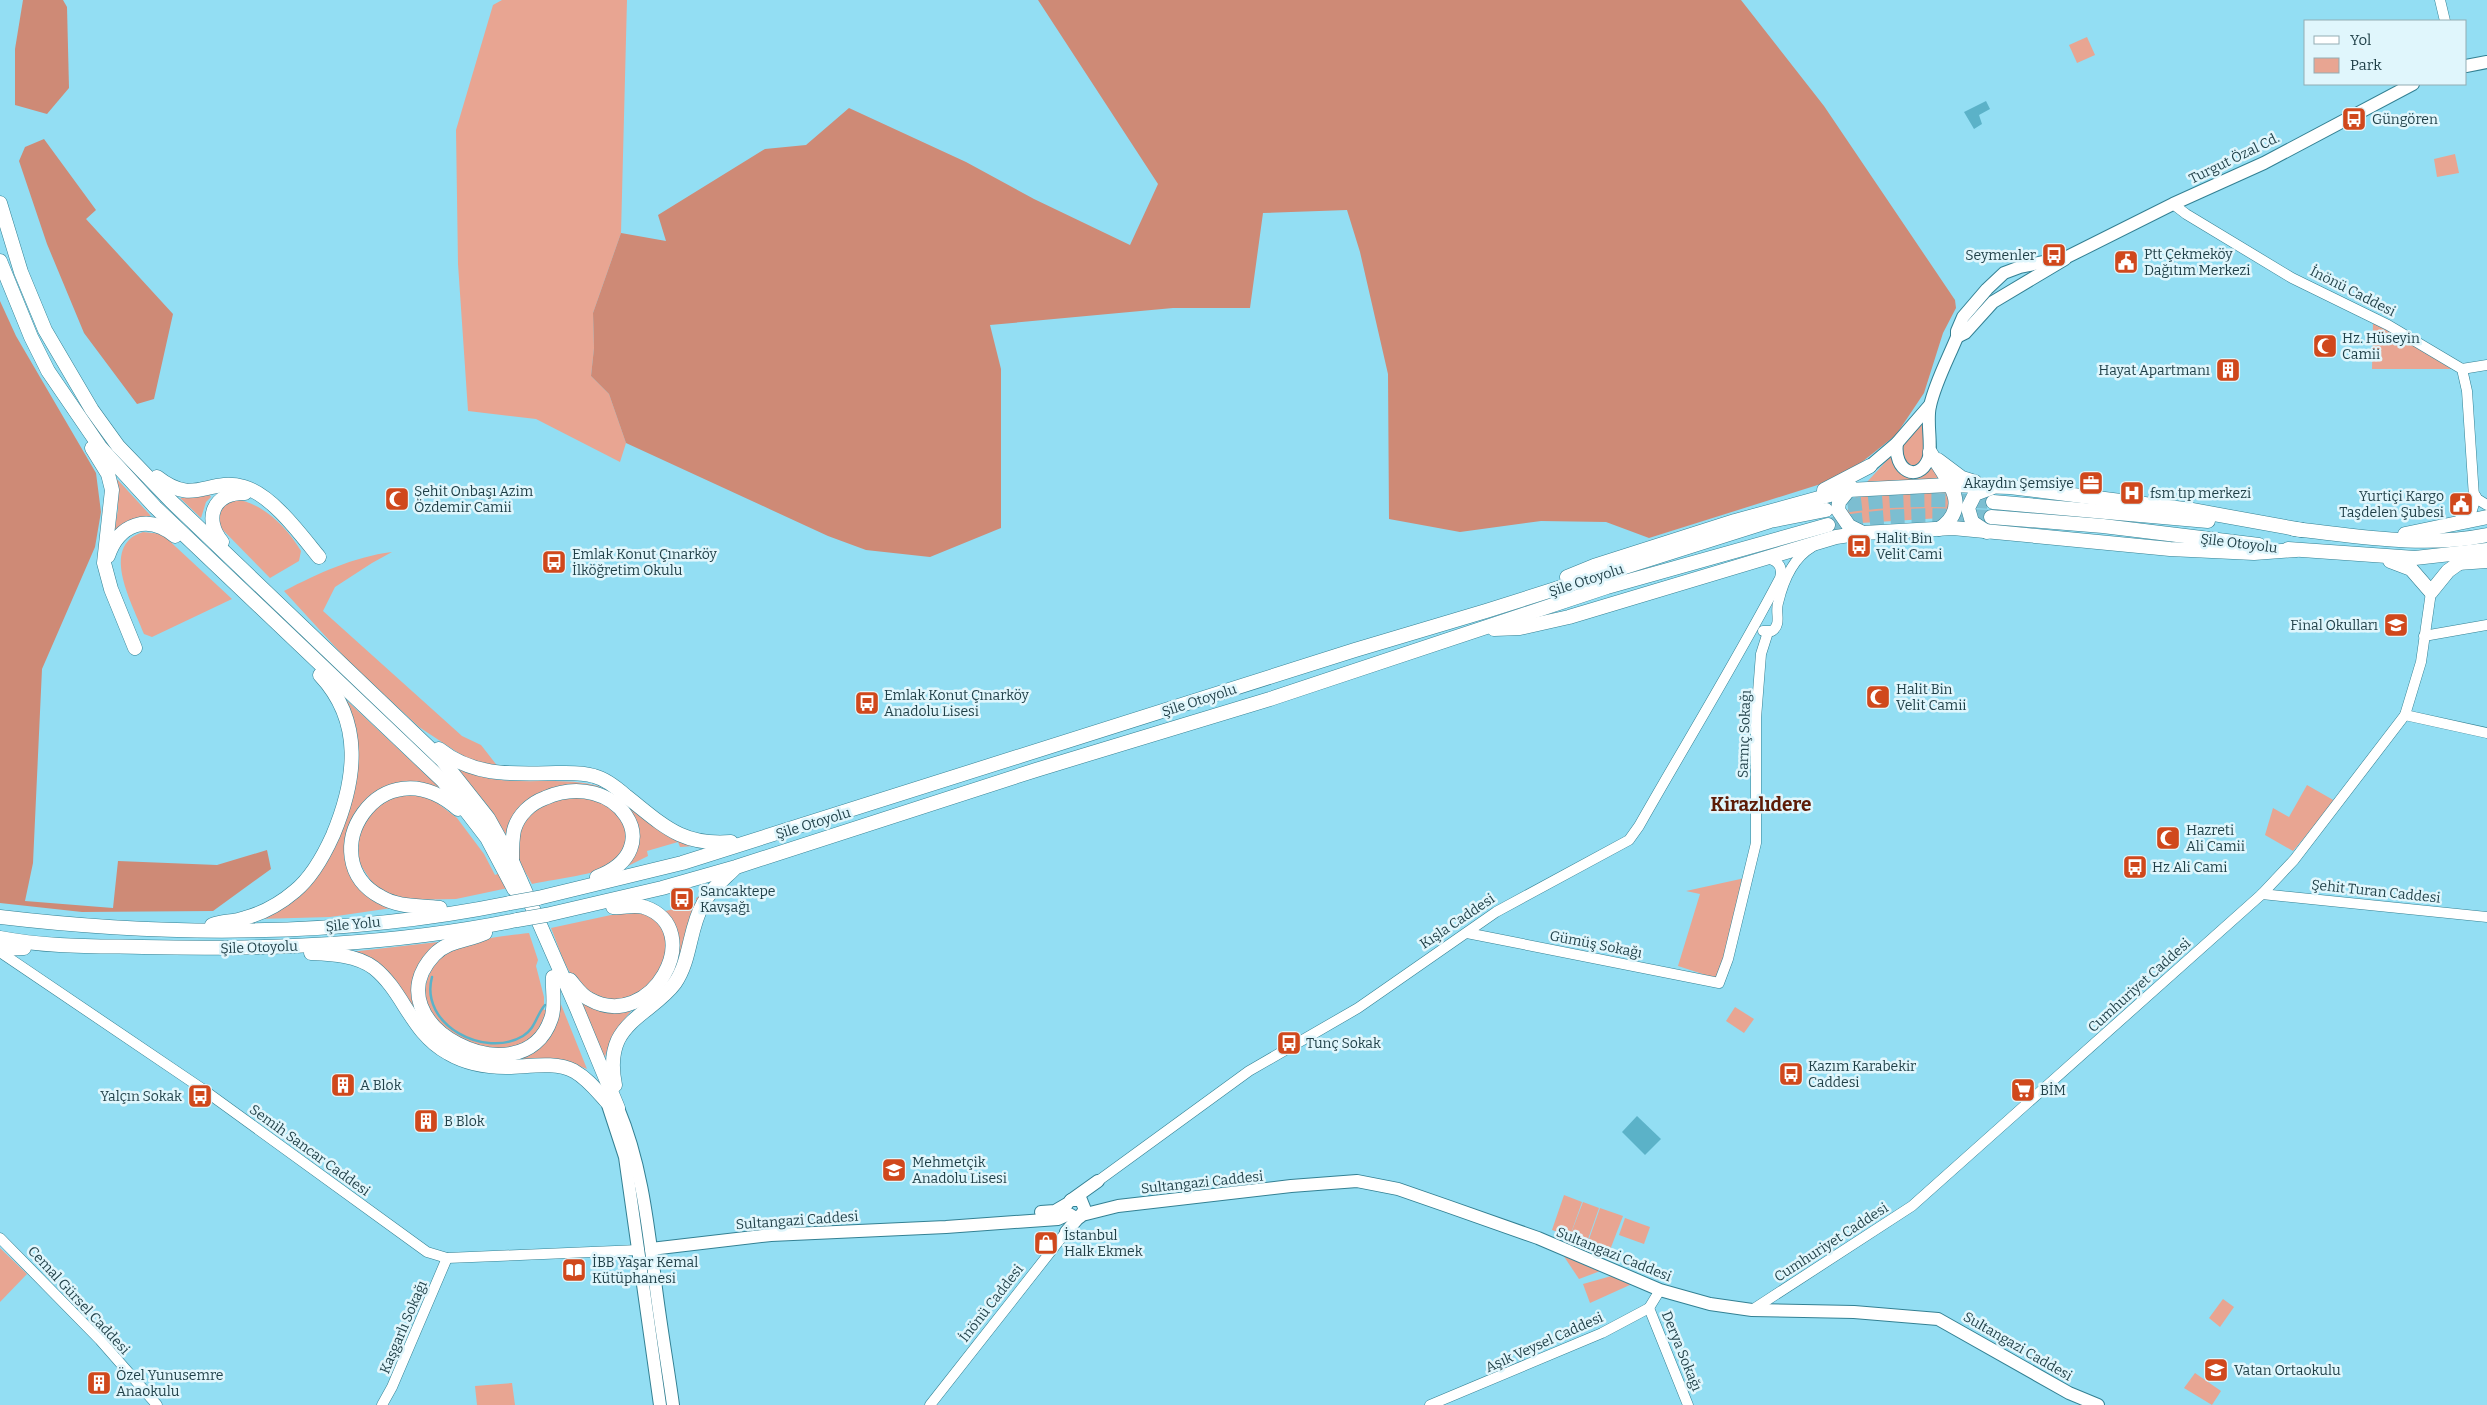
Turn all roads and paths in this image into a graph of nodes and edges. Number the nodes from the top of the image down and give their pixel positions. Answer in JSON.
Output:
{"nodes":[{"id":1,"x":2440,"y":0,"type":"edge"},
{"id":2,"x":2445,"y":20,"type":"edge"},
{"id":3,"x":2487,"y":62,"type":"edge"},
{"id":4,"x":2467,"y":66,"type":"edge"},
{"id":5,"x":2410,"y":85,"type":"edge"},
{"id":6,"x":0,"y":203,"type":"edge"},
{"id":7,"x":2173,"y":204,"type":"junction"},
{"id":8,"x":2067,"y":257,"type":"junction"},
{"id":9,"x":0,"y":261,"type":"edge"},
{"id":10,"x":1957,"y":337,"type":"junction"},
{"id":11,"x":2487,"y":365,"type":"edge"},
{"id":12,"x":2462,"y":369,"type":"junction"},
{"id":13,"x":65,"y":397,"type":"junction"},
{"id":14,"x":1930,"y":405,"type":"junction"},
{"id":15,"x":92,"y":410,"type":"junction"},
{"id":16,"x":1897,"y":443,"type":"junction"},
{"id":17,"x":1930,"y":452,"type":"junction"},
{"id":18,"x":1870,"y":466,"type":"junction"},
{"id":19,"x":1949,"y":485,"type":"junction"},
{"id":20,"x":1983,"y":485,"type":"junction"},
{"id":21,"x":1999,"y":487,"type":"junction"},
{"id":22,"x":1848,"y":490,"type":"junction"},
{"id":23,"x":266,"y":498,"type":"junction"},
{"id":24,"x":2474,"y":498,"type":"junction"},
{"id":25,"x":1993,"y":502,"type":"tunnel mouth"},
{"id":26,"x":2487,"y":505,"type":"edge"},
{"id":27,"x":1784,"y":507,"type":"junction"},
{"id":28,"x":1826,"y":510,"type":"tunnel mouth"},
{"id":29,"x":1992,"y":517,"type":"tunnel mouth"},
{"id":30,"x":2487,"y":517,"type":"edge"},
{"id":31,"x":2461,"y":521,"type":"junction"},
{"id":32,"x":1828,"y":525,"type":"tunnel mouth"},
{"id":33,"x":1940,"y":529,"type":"junction"},
{"id":34,"x":2302,"y":530,"type":"junction"},
{"id":35,"x":1987,"y":532,"type":"junction"},
{"id":36,"x":1862,"y":533,"type":"junction"},
{"id":37,"x":2487,"y":535,"type":"edge"},
{"id":38,"x":2374,"y":539,"type":"junction"},
{"id":39,"x":1819,"y":542,"type":"junction"},
{"id":40,"x":2296,"y":550,"type":"junction"},
{"id":41,"x":2480,"y":551,"type":"edge"},
{"id":42,"x":2370,"y":555,"type":"junction"},
{"id":43,"x":319,"y":557,"type":"dead end"},
{"id":44,"x":1764,"y":557,"type":"junction"},
{"id":45,"x":2415,"y":558,"type":"junction"},
{"id":46,"x":2487,"y":561,"type":"edge"},
{"id":47,"x":2458,"y":563,"type":"junction"},
{"id":48,"x":244,"y":571,"type":"junction"},
{"id":49,"x":106,"y":572,"type":"junction"},
{"id":50,"x":229,"y":577,"type":"junction"},
{"id":51,"x":2431,"y":592,"type":"junction"},
{"id":52,"x":1486,"y":611,"type":"junction"},
{"id":53,"x":1775,"y":614,"type":"junction"},
{"id":54,"x":1760,"y":617,"type":"junction"},
{"id":55,"x":2487,"y":625,"type":"edge"},
{"id":56,"x":1480,"y":629,"type":"junction"},
{"id":57,"x":1768,"y":632,"type":"junction"},
{"id":58,"x":2424,"y":636,"type":"junction"},
{"id":59,"x":295,"y":641,"type":"junction"},
{"id":60,"x":135,"y":648,"type":"dead end"},
{"id":61,"x":1742,"y":650,"type":"junction"},
{"id":62,"x":1761,"y":654,"type":"junction"},
{"id":63,"x":2405,"y":715,"type":"junction"},
{"id":64,"x":404,"y":723,"type":"junction"},
{"id":65,"x":2487,"y":733,"type":"edge"},
{"id":66,"x":487,"y":838,"type":"junction"},
{"id":67,"x":759,"y":840,"type":"junction"},
{"id":68,"x":512,"y":861,"type":"junction"},
{"id":69,"x":736,"y":867,"type":"junction"},
{"id":70,"x":572,"y":891,"type":"junction"},
{"id":71,"x":2262,"y":894,"type":"junction"},
{"id":72,"x":593,"y":904,"type":"junction"},
{"id":73,"x":468,"y":912,"type":"junction"},
{"id":74,"x":0,"y":917,"type":"edge"},
{"id":75,"x":2487,"y":918,"type":"edge"},
{"id":76,"x":500,"y":923,"type":"junction"},
{"id":77,"x":195,"y":931,"type":"junction"},
{"id":78,"x":1467,"y":933,"type":"junction"},
{"id":79,"x":0,"y":938,"type":"edge"},
{"id":80,"x":68,"y":945,"type":"junction"},
{"id":81,"x":271,"y":947,"type":"junction"},
{"id":82,"x":0,"y":950,"type":"edge"},
{"id":83,"x":557,"y":973,"type":"junction"},
{"id":84,"x":1719,"y":982,"type":"joint"},
{"id":85,"x":613,"y":1105,"type":"junction"},
{"id":86,"x":1098,"y":1181,"type":"joint"},
{"id":87,"x":1076,"y":1209,"type":"junction"},
{"id":88,"x":1066,"y":1232,"type":"joint"},
{"id":89,"x":0,"y":1238,"type":"edge"},
{"id":90,"x":645,"y":1249,"type":"junction"},
{"id":91,"x":447,"y":1258,"type":"junction"},
{"id":92,"x":1660,"y":1290,"type":"junction"},
{"id":93,"x":1649,"y":1308,"type":"junction"},
{"id":94,"x":1752,"y":1310,"type":"junction"},
{"id":95,"x":157,"y":1405,"type":"edge"},
{"id":96,"x":382,"y":1405,"type":"edge"},
{"id":97,"x":660,"y":1405,"type":"edge"},
{"id":98,"x":673,"y":1405,"type":"edge"},
{"id":99,"x":930,"y":1405,"type":"edge"},
{"id":100,"x":1430,"y":1405,"type":"edge"},
{"id":101,"x":1688,"y":1405,"type":"edge"},
{"id":102,"x":2098,"y":1405,"type":"edge"}],
"edges":[{"from":1,"to":2,"type":"street"},
{"from":3,"to":4,"type":"main road"},
{"from":5,"to":7,"type":"main road","name":"Turgut Özal Cd."},
{"from":6,"to":15,"type":"highway"},
{"from":7,"to":8,"type":"main road","name":"Turgut Özal Cd."},
{"from":7,"to":12,"type":"street","name":"İnönü Caddesi"},
{"from":8,"to":10,"type":"main road","name":"Turgut Özal Cd."},
{"from":8,"to":10,"type":"main road","name":"Turgut Özal Cd."},
{"from":9,"to":13,"type":"highway"},
{"from":10,"to":14,"type":"main road","name":"Turgut Özal Cd."},
{"from":11,"to":12,"type":"street"},
{"from":12,"to":24,"type":"street"},
{"from":13,"to":49,"type":"highway"},
{"from":13,"to":50,"type":"highway"},
{"from":14,"to":16,"type":"main road"},
{"from":14,"to":17,"type":"main road"},
{"from":15,"to":23,"type":"highway"},
{"from":15,"to":48,"type":"highway"},
{"from":16,"to":17,"type":"main road"},
{"from":16,"to":18,"type":"main road"},
{"from":17,"to":19,"type":"highway"},
{"from":17,"to":20,"type":"highway"},
{"from":18,"to":22,"type":"highway"},
{"from":18,"to":27,"type":"highway"},
{"from":19,"to":20,"type":"highway"},
{"from":19,"to":22,"type":"highway"},
{"from":19,"to":33,"type":"highway"},
{"from":20,"to":21,"type":"highway"},
{"from":21,"to":34,"type":"highway"},
{"from":21,"to":35,"type":"highway"},
{"from":22,"to":27,"type":"highway"},
{"from":22,"to":36,"type":"highway"},
{"from":23,"to":43,"type":"highway"},
{"from":23,"to":48,"type":"highway"},
{"from":24,"to":26,"type":"street"},
{"from":24,"to":31,"type":"highway"},
{"from":25,"to":34,"type":"highway","name":"Şile Otoyolu"},
{"from":27,"to":52,"type":"highway"},
{"from":28,"to":52,"type":"highway","name":"Şile Otoyolu"},
{"from":29,"to":40,"type":"highway","name":"Şile Otoyolu"},
{"from":30,"to":31,"type":"highway"},
{"from":31,"to":38,"type":"highway"},
{"from":32,"to":56,"type":"highway","name":"Şile Otoyolu"},
{"from":33,"to":35,"type":"highway"},
{"from":33,"to":36,"type":"highway"},
{"from":34,"to":38,"type":"highway","name":"Şile Otoyolu"},
{"from":35,"to":40,"type":"highway"},
{"from":36,"to":39,"type":"highway"},
{"from":37,"to":38,"type":"highway","name":"Şile Otoyolu"},
{"from":39,"to":44,"type":"highway"},
{"from":39,"to":53,"type":"street"},
{"from":40,"to":42,"type":"highway","name":"Şile Otoyolu"},
{"from":41,"to":45,"type":"highway","name":"Şile Otoyolu"},
{"from":41,"to":47,"type":"highway"},
{"from":42,"to":45,"type":"highway","name":"Şile Otoyolu"},
{"from":42,"to":51,"type":"highway"},
{"from":44,"to":54,"type":"street","name":"Kışla Caddesi"},
{"from":44,"to":56,"type":"highway"},
{"from":45,"to":47,"type":"highway"},
{"from":46,"to":47,"type":"highway"},
{"from":47,"to":51,"type":"highway"},
{"from":48,"to":64,"type":"highway"},
{"from":49,"to":50,"type":"highway"},
{"from":49,"to":60,"type":"highway"},
{"from":50,"to":59,"type":"highway"},
{"from":51,"to":58,"type":"street","name":"Cumhuriyet Caddesi"},
{"from":52,"to":67,"type":"highway","name":"Şile Otoyolu"},
{"from":53,"to":54,"type":"street"},
{"from":53,"to":57,"type":"street"},
{"from":54,"to":57,"type":"street"},
{"from":54,"to":61,"type":"street","name":"Kışla Caddesi"},
{"from":55,"to":58,"type":"street"},
{"from":56,"to":69,"type":"highway","name":"Şile Otoyolu"},
{"from":57,"to":62,"type":"street","name":"Sarnıç Sokağı"},
{"from":58,"to":63,"type":"street","name":"Cumhuriyet Caddesi"},
{"from":59,"to":66,"type":"highway"},
{"from":59,"to":77,"type":"highway"},
{"from":61,"to":62,"type":"street"},
{"from":61,"to":78,"type":"street","name":"Kışla Caddesi"},
{"from":62,"to":84,"type":"street","name":"Sarnıç Sokağı"},
{"from":63,"to":65,"type":"street"},
{"from":63,"to":71,"type":"street","name":"Cumhuriyet Caddesi"},
{"from":64,"to":67,"type":"highway"},
{"from":64,"to":68,"type":"highway"},
{"from":66,"to":73,"type":"highway"},
{"from":66,"to":83,"type":"highway"},
{"from":67,"to":70,"type":"highway","name":"Şile Otoyolu"},
{"from":68,"to":70,"type":"highway"},
{"from":68,"to":83,"type":"highway"},
{"from":69,"to":72,"type":"highway","name":"Şile Otoyolu"},
{"from":69,"to":85,"type":"highway"},
{"from":70,"to":73,"type":"highway","name":"Şile Yolu","bridge":true},
{"from":71,"to":75,"type":"street","name":"Şehit Turan Caddesi"},
{"from":71,"to":94,"type":"street","name":"Cumhuriyet Caddesi"},
{"from":72,"to":76,"type":"highway","name":"Şile Otoyolu","bridge":true},
{"from":72,"to":83,"type":"highway"},
{"from":73,"to":77,"type":"highway","name":"Şile Yolu"},
{"from":74,"to":77,"type":"highway"},
{"from":76,"to":81,"type":"highway","name":"Şile Otoyolu"},
{"from":76,"to":83,"type":"highway"},
{"from":78,"to":84,"type":"street","name":"Gümüş Sokağı"},
{"from":78,"to":86,"type":"street","name":"Kışla Caddesi"},
{"from":79,"to":80,"type":"highway","name":"Şile Otoyolu"},
{"from":80,"to":81,"type":"highway","name":"Şile Otoyolu"},
{"from":80,"to":82,"type":"highway"},
{"from":81,"to":85,"type":"highway"},
{"from":82,"to":91,"type":"street","name":"Semih Sancar Caddesi"},
{"from":83,"to":85,"type":"highway"},
{"from":85,"to":90,"type":"main road"},
{"from":86,"to":87,"type":"main road","name":"Kışla Caddesi"},
{"from":87,"to":88,"type":"main road"},
{"from":87,"to":90,"type":"main road","name":"Sultangazi Caddesi"},
{"from":87,"to":92,"type":"main road","name":"Sultangazi Caddesi"},
{"from":88,"to":99,"type":"street","name":"İnönü Caddesi"},
{"from":89,"to":95,"type":"street","name":"Cemal Gürsel Caddesi"},
{"from":90,"to":91,"type":"street","name":"Semih Sancar Caddesi"},
{"from":90,"to":97,"type":"main road"},
{"from":90,"to":98,"type":"main road"},
{"from":91,"to":96,"type":"street","name":"Kaşgarlı Sokağı"},
{"from":92,"to":93,"type":"street"},
{"from":92,"to":94,"type":"main road","name":"Sultangazi Caddesi"},
{"from":93,"to":100,"type":"street","name":"Aşık Veysel Caddesi"},
{"from":93,"to":101,"type":"street","name":"Derya Sokağı"},
{"from":94,"to":102,"type":"main road","name":"Sultangazi Caddesi"}]}
